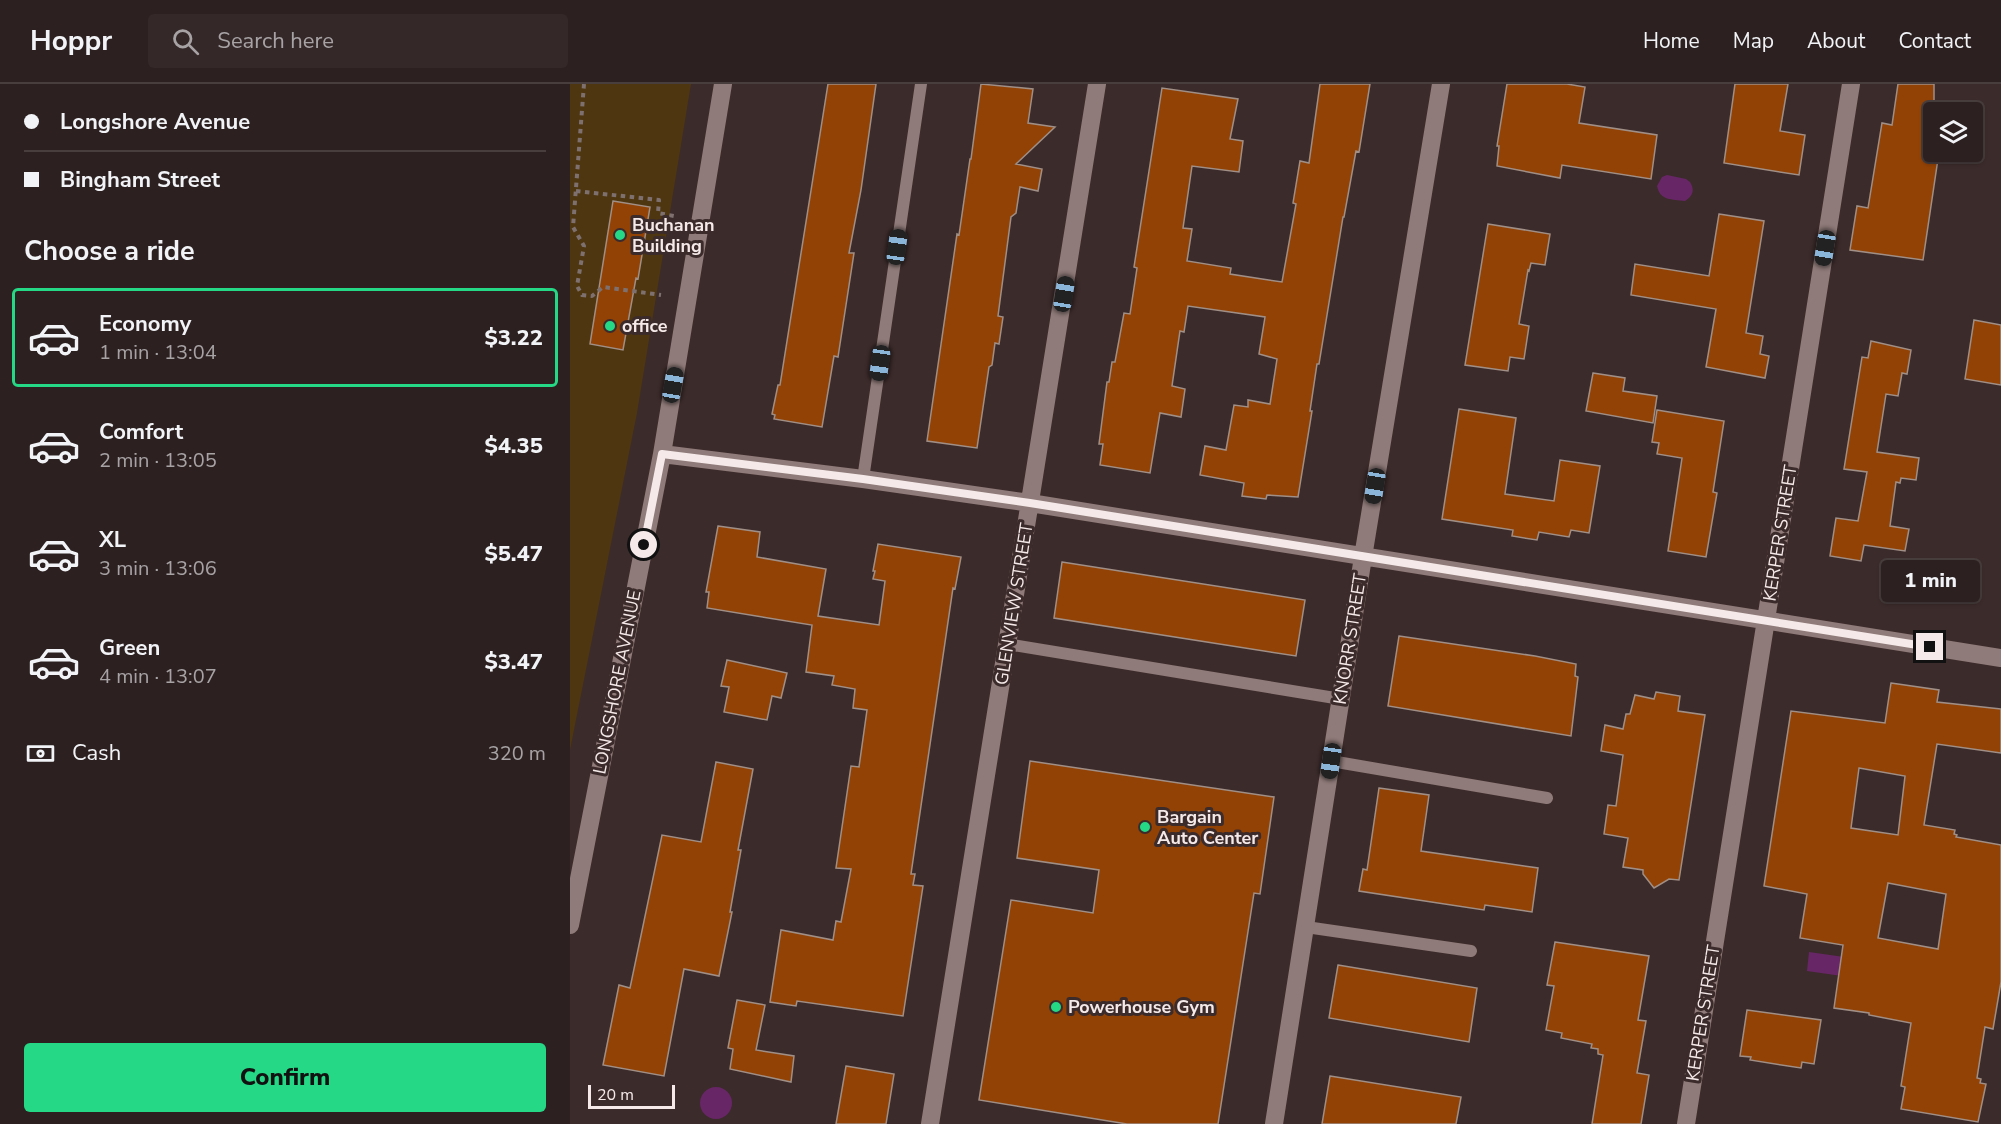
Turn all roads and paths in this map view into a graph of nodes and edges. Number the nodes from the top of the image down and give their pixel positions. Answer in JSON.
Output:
{"nodes":[{"id":1,"x":584,"y":84,"type":"edge"},
{"id":2,"x":723,"y":84,"type":"edge"},
{"id":3,"x":921,"y":84,"type":"edge"},
{"id":4,"x":1097,"y":84,"type":"edge"},
{"id":5,"x":1441,"y":84,"type":"edge"},
{"id":6,"x":1851,"y":84,"type":"edge"},
{"id":7,"x":576,"y":191,"type":"junction"},
{"id":8,"x":674,"y":216,"type":"dead end"},
{"id":9,"x":571,"y":227,"type":"edge"},
{"id":10,"x":661,"y":295,"type":"dead end"},
{"id":11,"x":662,"y":454,"type":"junction"},
{"id":12,"x":863,"y":479,"type":"junction"},
{"id":13,"x":1030,"y":503,"type":"junction"},
{"id":14,"x":1363,"y":557,"type":"junction"},
{"id":15,"x":1766,"y":622,"type":"junction"},
{"id":16,"x":1008,"y":644,"type":"junction"},
{"id":17,"x":2001,"y":658,"type":"edge"},
{"id":18,"x":1341,"y":699,"type":"junction"},
{"id":19,"x":1331,"y":761,"type":"junction"},
{"id":20,"x":1547,"y":798,"type":"dead end"},
{"id":21,"x":571,"y":914,"type":"edge"},
{"id":22,"x":1306,"y":927,"type":"junction"},
{"id":23,"x":1471,"y":951,"type":"dead end"},
{"id":24,"x":930,"y":1124,"type":"edge"},
{"id":25,"x":1274,"y":1124,"type":"edge"},
{"id":26,"x":1686,"y":1124,"type":"edge"}],
"edges":[{"from":1,"to":7,"type":"path"},
{"from":2,"to":11,"type":"street","name":"LONGSHORE AVENUE"},
{"from":3,"to":12,"type":"lane"},
{"from":4,"to":13,"type":"street","name":"GLENVIEW STREET"},
{"from":5,"to":14,"type":"street","name":"KNORR STREET"},
{"from":6,"to":15,"type":"street","name":"KERPER STREET"},
{"from":7,"to":8,"type":"path"},
{"from":7,"to":9,"type":"path"},
{"from":9,"to":10,"type":"path"},
{"from":11,"to":12,"type":"street"},
{"from":11,"to":21,"type":"street","name":"LONGSHORE AVENUE"},
{"from":12,"to":13,"type":"street"},
{"from":13,"to":14,"type":"street"},
{"from":13,"to":16,"type":"street","name":"GLENVIEW STREET"},
{"from":14,"to":15,"type":"street"},
{"from":14,"to":18,"type":"street","name":"KNORR STREET"},
{"from":15,"to":17,"type":"street"},
{"from":15,"to":26,"type":"street","name":"KERPER STREET"},
{"from":16,"to":18,"type":"lane"},
{"from":16,"to":24,"type":"street","name":"GLENVIEW STREET"},
{"from":18,"to":19,"type":"street","name":"KNORR STREET"},
{"from":19,"to":20,"type":"lane"},
{"from":19,"to":22,"type":"street","name":"KNORR STREET"},
{"from":22,"to":23,"type":"lane"},
{"from":22,"to":25,"type":"street","name":"KNORR STREET"}]}
